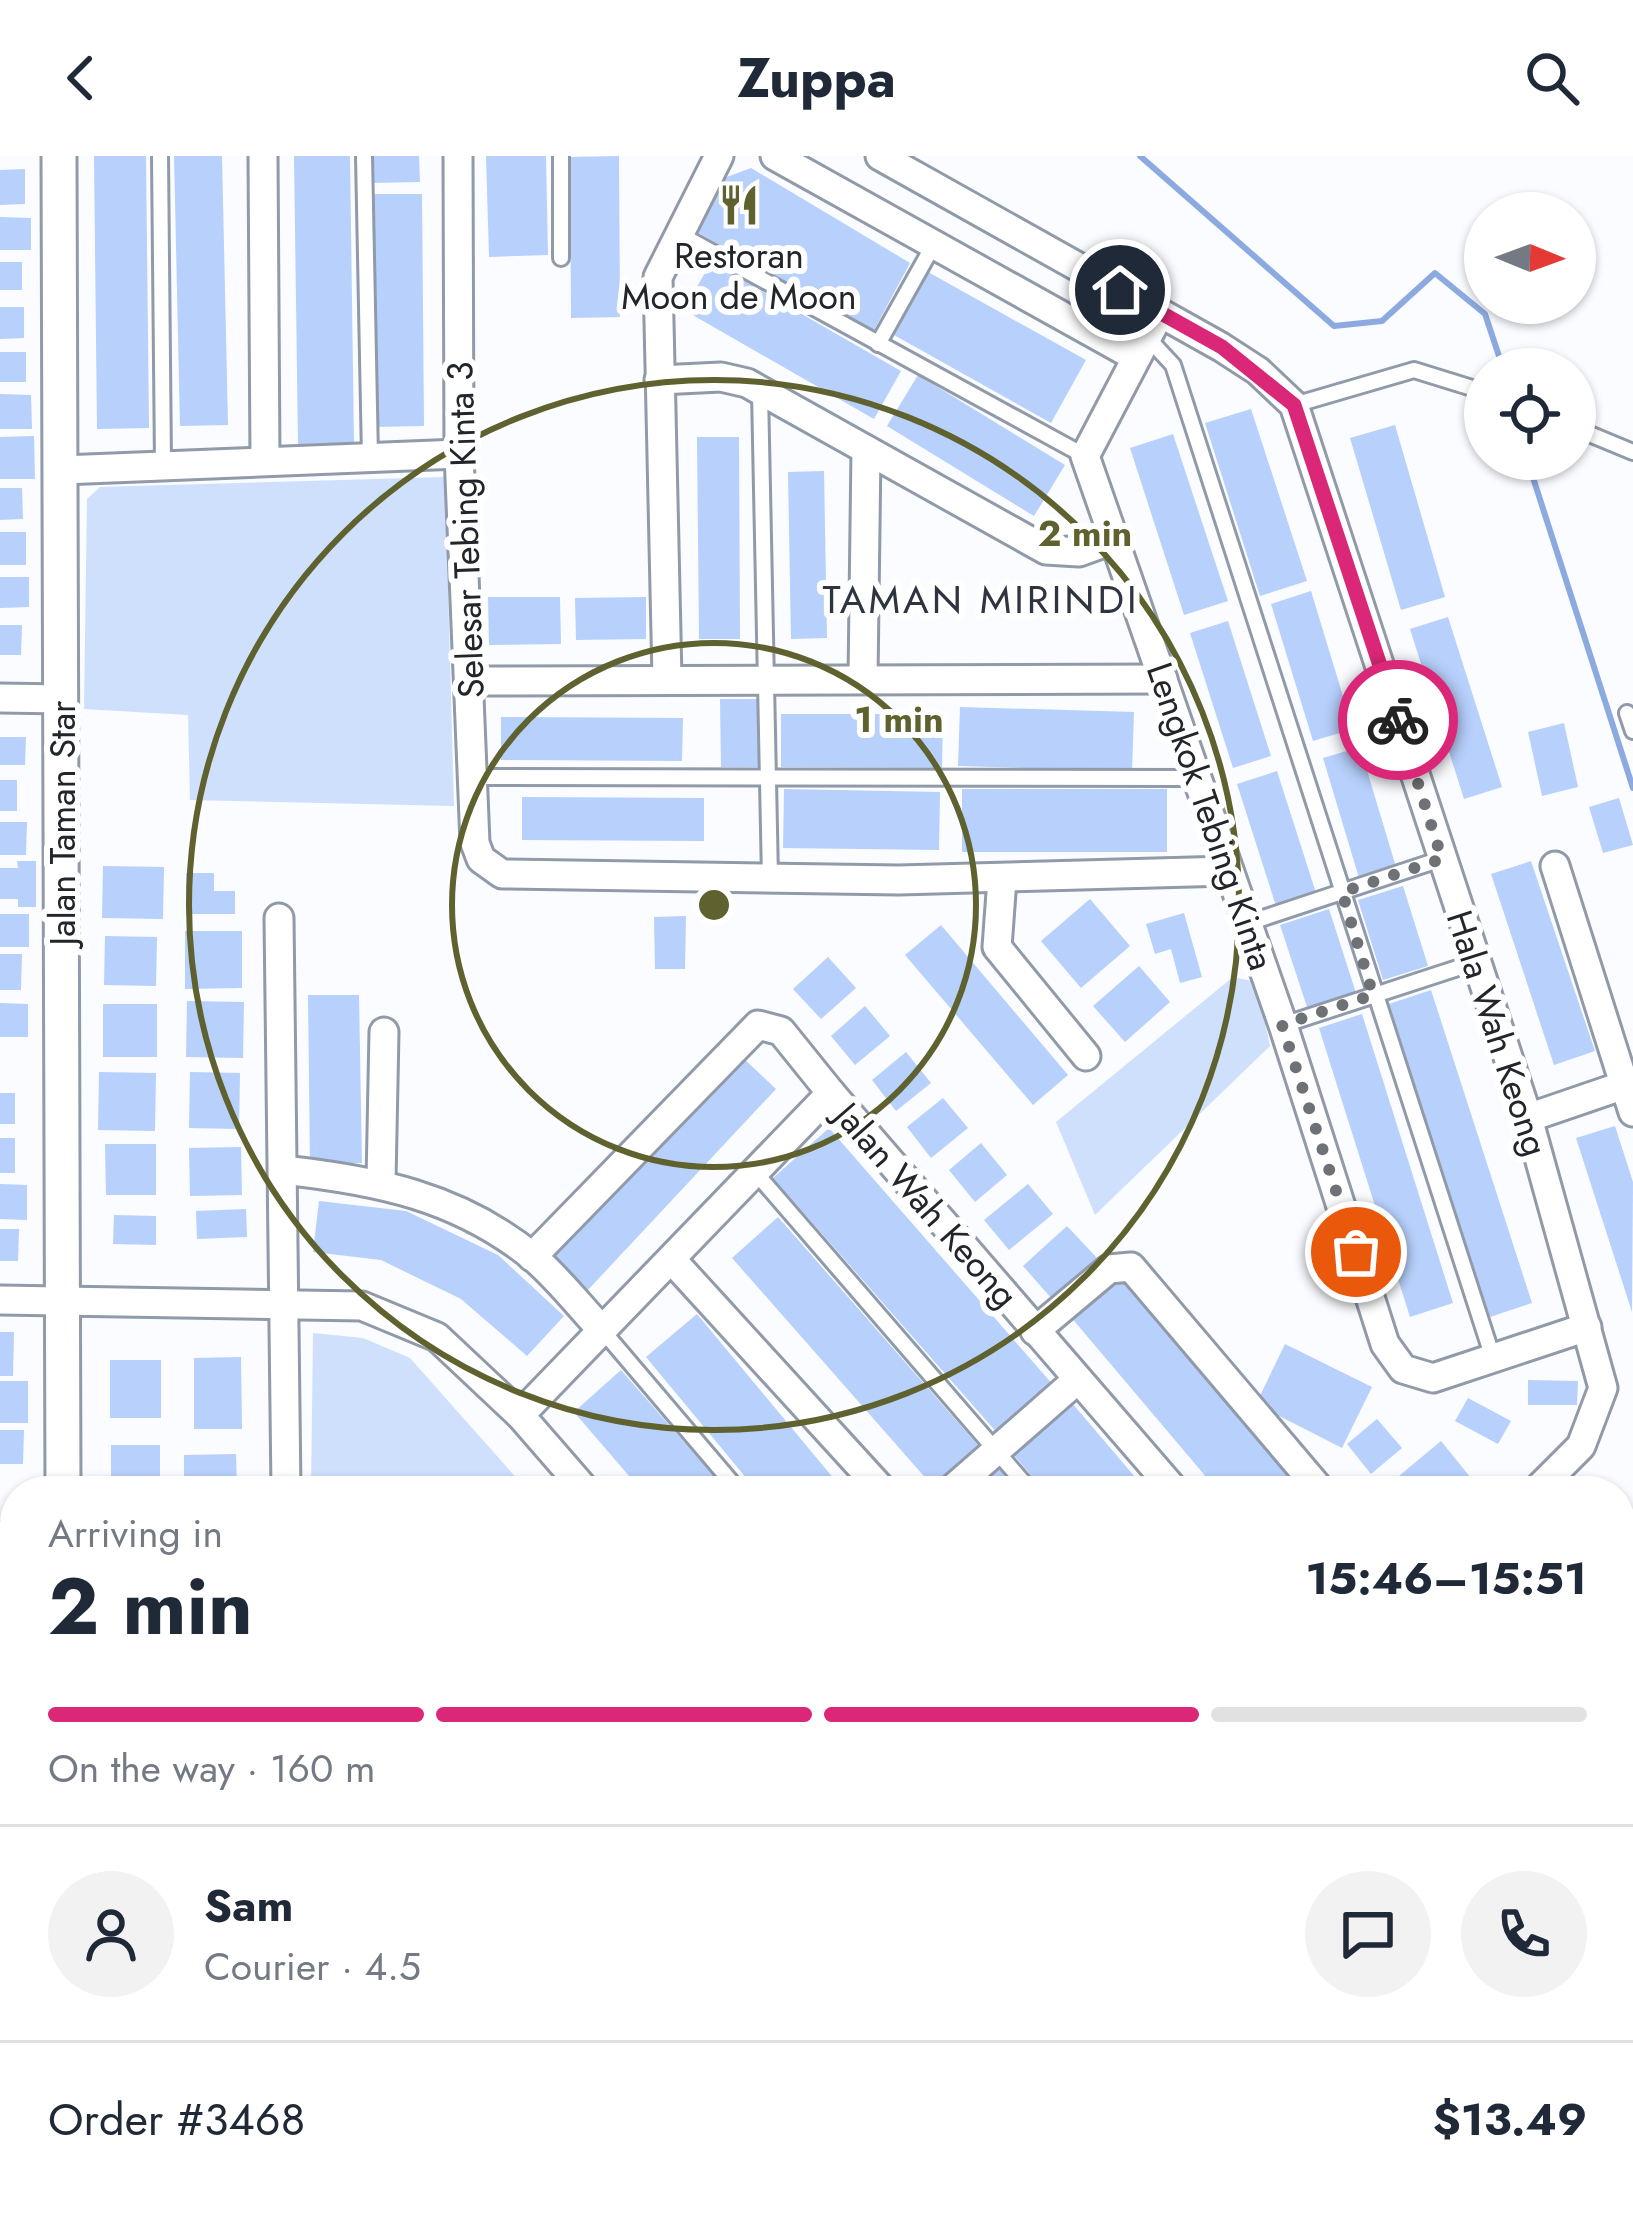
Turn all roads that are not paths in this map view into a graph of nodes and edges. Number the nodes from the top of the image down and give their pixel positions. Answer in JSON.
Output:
{"nodes":[{"id":1,"x":58,"y":156,"type":"edge"},
{"id":2,"x":160,"y":156,"type":"edge"},
{"id":3,"x":263,"y":156,"type":"edge"},
{"id":4,"x":364,"y":156,"type":"edge"},
{"id":5,"x":458,"y":156,"type":"edge"},
{"id":6,"x":561,"y":156,"type":"edge"},
{"id":7,"x":719,"y":156,"type":"edge"},
{"id":8,"x":775,"y":156,"type":"edge"},
{"id":9,"x":880,"y":156,"type":"edge"},
{"id":10,"x":676,"y":232,"type":"junction"},
{"id":11,"x":935,"y":244,"type":"junction"},
{"id":12,"x":561,"y":258,"type":"dead end"},
{"id":13,"x":1147,"y":335,"type":"junction"},
{"id":14,"x":878,"y":344,"type":"junction"},
{"id":15,"x":659,"y":380,"type":"junction"},
{"id":16,"x":1464,"y":385,"type":"edge"},
{"id":17,"x":760,"y":392,"type":"junction"},
{"id":18,"x":1294,"y":405,"type":"junction"},
{"id":19,"x":1596,"y":437,"type":"edge"},
{"id":20,"x":866,"y":449,"type":"junction"},
{"id":21,"x":1633,"y":452,"type":"edge"},
{"id":22,"x":459,"y":454,"type":"junction"},
{"id":23,"x":1085,"y":455,"type":"junction"},
{"id":24,"x":370,"y":457,"type":"junction"},
{"id":25,"x":266,"y":460,"type":"junction"},
{"id":26,"x":164,"y":463,"type":"junction"},
{"id":27,"x":62,"y":470,"type":"junction"},
{"id":28,"x":1115,"y":539,"type":"junction"},
{"id":29,"x":667,"y":679,"type":"junction"},
{"id":30,"x":862,"y":679,"type":"junction"},
{"id":31,"x":1163,"y":679,"type":"junction"},
{"id":32,"x":767,"y":680,"type":"junction"},
{"id":33,"x":471,"y":682,"type":"junction"},
{"id":34,"x":0,"y":698,"type":"edge"},
{"id":35,"x":63,"y":699,"type":"junction"},
{"id":36,"x":1627,"y":712,"type":"dead end"},
{"id":37,"x":1633,"y":730,"type":"edge"},
{"id":38,"x":474,"y":777,"type":"junction"},
{"id":39,"x":768,"y":777,"type":"junction"},
{"id":40,"x":1196,"y":778,"type":"junction"},
{"id":41,"x":1442,"y":859,"type":"junction"},
{"id":42,"x":1555,"y":866,"type":"dead end"},
{"id":43,"x":1229,"y":871,"type":"junction"},
{"id":44,"x":770,"y":878,"type":"junction"},
{"id":45,"x":1002,"y":879,"type":"junction"},
{"id":46,"x":1342,"y":892,"type":"junction"},
{"id":47,"x":279,"y":918,"type":"dead end"},
{"id":48,"x":1248,"y":923,"type":"junction"},
{"id":49,"x":1476,"y":962,"type":"junction"},
{"id":50,"x":1373,"y":995,"type":"junction"},
{"id":51,"x":1282,"y":1025,"type":"junction"},
{"id":52,"x":384,"y":1032,"type":"dead end"},
{"id":53,"x":1086,"y":1056,"type":"dead end"},
{"id":54,"x":831,"y":1093,"type":"junction"},
{"id":55,"x":1630,"y":1093,"type":"edge"},
{"id":56,"x":1528,"y":1118,"type":"junction"},
{"id":57,"x":283,"y":1170,"type":"junction"},
{"id":58,"x":754,"y":1172,"type":"junction"},
{"id":59,"x":381,"y":1181,"type":"junction"},
{"id":60,"x":532,"y":1257,"type":"junction"},
{"id":61,"x":672,"y":1260,"type":"junction"},
{"id":62,"x":0,"y":1300,"type":"edge"},
{"id":63,"x":61,"y":1300,"type":"junction"},
{"id":64,"x":285,"y":1302,"type":"junction"},
{"id":65,"x":1587,"y":1327,"type":"junction"},
{"id":66,"x":603,"y":1331,"type":"junction"},
{"id":67,"x":1035,"y":1331,"type":"junction"},
{"id":68,"x":1493,"y":1358,"type":"junction"},
{"id":69,"x":1078,"y":1380,"type":"junction"},
{"id":70,"x":1633,"y":1381,"type":"edge"},
{"id":71,"x":1603,"y":1388,"type":"junction"},
{"id":72,"x":520,"y":1414,"type":"junction"},
{"id":73,"x":996,"y":1450,"type":"junction"},
{"id":74,"x":63,"y":1476,"type":"edge"},
{"id":75,"x":286,"y":1476,"type":"edge"},
{"id":76,"x":573,"y":1476,"type":"edge"},
{"id":77,"x":726,"y":1476,"type":"edge"},
{"id":78,"x":870,"y":1476,"type":"edge"},
{"id":79,"x":967,"y":1476,"type":"edge"},
{"id":80,"x":1018,"y":1476,"type":"edge"},
{"id":81,"x":1162,"y":1476,"type":"edge"},
{"id":82,"x":1309,"y":1476,"type":"edge"},
{"id":83,"x":1552,"y":1476,"type":"edge"}],
"edges":[{"from":1,"to":27,"type":"street","name":"Jalan Taman Star"},
{"from":2,"to":26,"type":"lane"},
{"from":3,"to":25,"type":"street"},
{"from":4,"to":24,"type":"lane"},
{"from":5,"to":22,"type":"street","name":"Selesar Tebing Kinta 3"},
{"from":6,"to":12,"type":"lane"},
{"from":7,"to":10,"type":"street"},
{"from":8,"to":11,"type":"street"},
{"from":9,"to":13,"type":"street"},
{"from":10,"to":14,"type":"lane"},
{"from":10,"to":15,"type":"street"},
{"from":11,"to":13,"type":"street"},
{"from":11,"to":14,"type":"lane"},
{"from":13,"to":18,"type":"street"},
{"from":13,"to":23,"type":"street"},
{"from":13,"to":46,"type":"lane"},
{"from":14,"to":23,"type":"lane"},
{"from":15,"to":17,"type":"street"},
{"from":15,"to":29,"type":"street"},
{"from":16,"to":18,"type":"lane"},
{"from":17,"to":20,"type":"street"},
{"from":17,"to":32,"type":"lane"},
{"from":18,"to":41,"type":"street","name":"Hala Wah Keong"},
{"from":19,"to":21,"type":"lane"},
{"from":20,"to":28,"type":"street"},
{"from":20,"to":30,"type":"street"},
{"from":22,"to":24,"type":"street"},
{"from":22,"to":33,"type":"street","name":"Selesar Tebing Kinta 3"},
{"from":23,"to":28,"type":"street","name":"Lengkok Tebing Kinta"},
{"from":24,"to":25,"type":"street"},
{"from":25,"to":26,"type":"street"},
{"from":26,"to":27,"type":"street"},
{"from":27,"to":35,"type":"street","name":"Jalan Taman Star"},
{"from":28,"to":31,"type":"street","name":"Lengkok Tebing Kinta"},
{"from":29,"to":32,"type":"street"},
{"from":29,"to":33,"type":"street"},
{"from":30,"to":31,"type":"street"},
{"from":30,"to":32,"type":"street"},
{"from":31,"to":40,"type":"street","name":"Lengkok Tebing Kinta"},
{"from":32,"to":39,"type":"lane"},
{"from":33,"to":38,"type":"street","name":"Selesar Tebing Kinta 3"},
{"from":34,"to":35,"type":"street"},
{"from":35,"to":63,"type":"street","name":"Jalan Taman Star"},
{"from":36,"to":37,"type":"lane"},
{"from":38,"to":39,"type":"lane"},
{"from":38,"to":44,"type":"street","name":"Selesar Tebing Kinta 3"},
{"from":39,"to":40,"type":"lane"},
{"from":39,"to":44,"type":"lane"},
{"from":40,"to":43,"type":"street","name":"Lengkok Tebing Kinta"},
{"from":41,"to":46,"type":"lane"},
{"from":41,"to":49,"type":"street","name":"Hala Wah Keong"},
{"from":42,"to":55,"type":"street"},
{"from":43,"to":45,"type":"street"},
{"from":43,"to":48,"type":"street","name":"Lengkok Tebing Kinta"},
{"from":44,"to":45,"type":"street"},
{"from":45,"to":53,"type":"street"},
{"from":46,"to":48,"type":"lane"},
{"from":46,"to":50,"type":"lane"},
{"from":47,"to":57,"type":"street"},
{"from":48,"to":51,"type":"street","name":"Lengkok Tebing Kinta"},
{"from":49,"to":50,"type":"lane"},
{"from":49,"to":56,"type":"street","name":"Hala Wah Keong"},
{"from":50,"to":51,"type":"lane"},
{"from":50,"to":68,"type":"lane"},
{"from":51,"to":68,"type":"street","name":"Lengkok Tebing Kinta"},
{"from":52,"to":59,"type":"street"},
{"from":54,"to":58,"type":"street","name":"Jalan Wah Keong"},
{"from":54,"to":60,"type":"street"},
{"from":54,"to":67,"type":"street","name":"Jalan Wah Keong"},
{"from":55,"to":56,"type":"street"},
{"from":56,"to":65,"type":"street","name":"Hala Wah Keong"},
{"from":57,"to":59,"type":"street"},
{"from":57,"to":64,"type":"street"},
{"from":58,"to":61,"type":"street","name":"Jalan Wah Keong"},
{"from":58,"to":73,"type":"lane"},
{"from":59,"to":60,"type":"street"},
{"from":60,"to":66,"type":"street"},
{"from":61,"to":66,"type":"street","name":"Jalan Wah Keong"},
{"from":61,"to":78,"type":"street"},
{"from":62,"to":63,"type":"street"},
{"from":63,"to":64,"type":"street"},
{"from":63,"to":74,"type":"street","name":"Jalan Taman Star"},
{"from":64,"to":72,"type":"street"},
{"from":64,"to":75,"type":"street"},
{"from":65,"to":68,"type":"street","name":"Lengkok Tebing Kinta"},
{"from":65,"to":71,"type":"street","name":"Hala Wah Keong"},
{"from":66,"to":72,"type":"street","name":"Jalan Wah Keong"},
{"from":66,"to":77,"type":"lane"},
{"from":67,"to":69,"type":"street","name":"Jalan Wah Keong"},
{"from":67,"to":82,"type":"street"},
{"from":69,"to":73,"type":"street"},
{"from":69,"to":81,"type":"street","name":"Jalan Wah Keong"},
{"from":70,"to":71,"type":"street"},
{"from":71,"to":83,"type":"street"},
{"from":72,"to":76,"type":"street"},
{"from":73,"to":79,"type":"street"},
{"from":73,"to":80,"type":"lane"}]}
